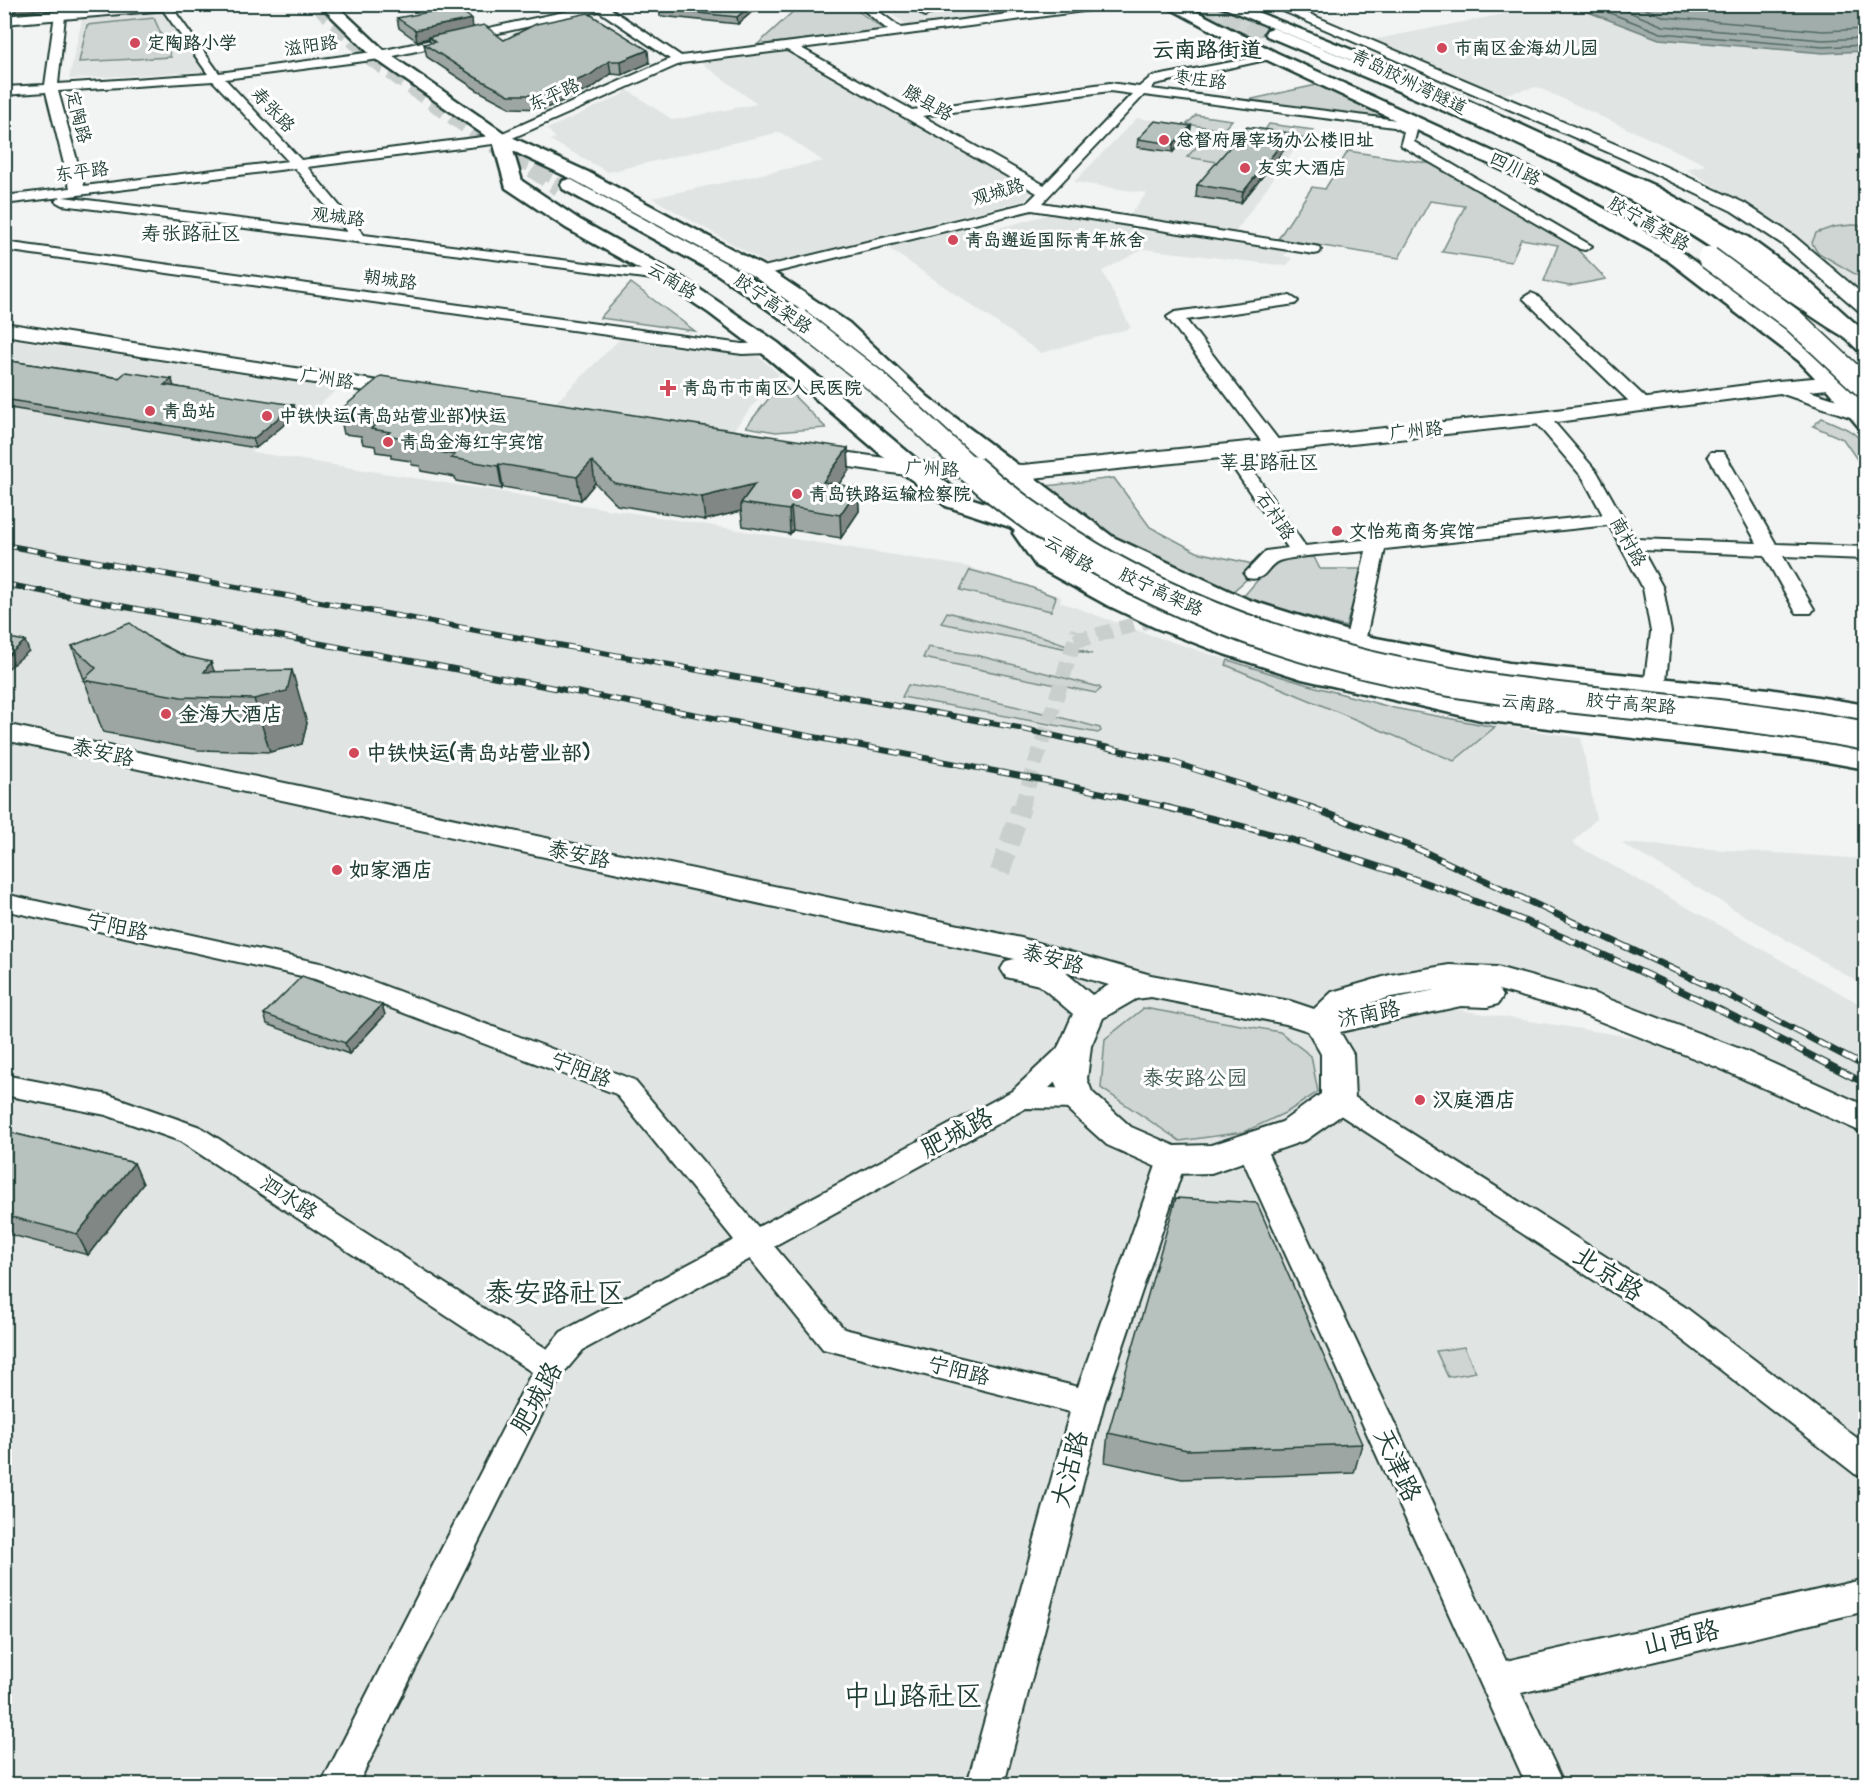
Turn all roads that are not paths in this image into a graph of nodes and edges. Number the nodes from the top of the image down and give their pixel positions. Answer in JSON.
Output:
{"nodes":[{"id":1,"x":190,"y":4,"type":"edge"},
{"id":2,"x":326,"y":4,"type":"edge"},
{"id":3,"x":618,"y":4,"type":"edge"},
{"id":4,"x":861,"y":4,"type":"edge"},
{"id":5,"x":913,"y":4,"type":"edge"},
{"id":6,"x":1114,"y":4,"type":"edge"},
{"id":7,"x":1169,"y":4,"type":"edge"},
{"id":8,"x":1222,"y":4,"type":"edge"},
{"id":9,"x":1316,"y":4,"type":"edge"},
{"id":10,"x":164,"y":6,"type":"edge"},
{"id":11,"x":599,"y":6,"type":"edge"},
{"id":12,"x":1280,"y":8,"type":"edge"},
{"id":13,"x":926,"y":14,"type":"dead end"},
{"id":14,"x":59,"y":16,"type":"junction"},
{"id":15,"x":4,"y":20,"type":"edge"},
{"id":16,"x":900,"y":33,"type":"junction"},
{"id":17,"x":791,"y":47,"type":"junction"},
{"id":18,"x":380,"y":55,"type":"junction"},
{"id":19,"x":1271,"y":56,"type":"junction"},
{"id":20,"x":679,"y":60,"type":"junction"},
{"id":21,"x":216,"y":77,"type":"junction"},
{"id":22,"x":51,"y":88,"type":"junction"},
{"id":23,"x":4,"y":91,"type":"edge"},
{"id":24,"x":1142,"y":91,"type":"junction"},
{"id":25,"x":1440,"y":94,"type":"junction"},
{"id":26,"x":912,"y":114,"type":"junction"},
{"id":27,"x":1405,"y":122,"type":"junction"},
{"id":28,"x":501,"y":139,"type":"junction"},
{"id":29,"x":298,"y":164,"type":"junction"},
{"id":30,"x":1535,"y":164,"type":"joint"},
{"id":31,"x":4,"y":190,"type":"edge"},
{"id":32,"x":78,"y":191,"type":"junction"},
{"id":33,"x":1046,"y":192,"type":"junction"},
{"id":34,"x":28,"y":197,"type":"junction"},
{"id":35,"x":4,"y":200,"type":"edge"},
{"id":36,"x":1032,"y":206,"type":"junction"},
{"id":37,"x":361,"y":240,"type":"junction"},
{"id":38,"x":4,"y":246,"type":"edge"},
{"id":39,"x":1586,"y":246,"type":"dead end"},
{"id":40,"x":1314,"y":250,"type":"dead end"},
{"id":41,"x":760,"y":272,"type":"junction"},
{"id":42,"x":668,"y":277,"type":"junction"},
{"id":43,"x":1531,"y":298,"type":"dead end"},
{"id":44,"x":1290,"y":301,"type":"dead end"},
{"id":45,"x":1866,"y":307,"type":"edge"},
{"id":46,"x":4,"y":329,"type":"edge"},
{"id":47,"x":1862,"y":334,"type":"edge"},
{"id":48,"x":771,"y":348,"type":"junction"},
{"id":49,"x":1866,"y":380,"type":"edge"},
{"id":50,"x":1831,"y":381,"type":"junction"},
{"id":51,"x":1778,"y":387,"type":"junction"},
{"id":52,"x":1866,"y":388,"type":"edge"},
{"id":53,"x":429,"y":395,"type":"edge"},
{"id":54,"x":1643,"y":405,"type":"junction"},
{"id":55,"x":1862,"y":417,"type":"edge"},
{"id":56,"x":1541,"y":418,"type":"junction"},
{"id":57,"x":1274,"y":446,"type":"junction"},
{"id":58,"x":1230,"y":450,"type":"junction"},
{"id":59,"x":789,"y":451,"type":"edge"},
{"id":60,"x":1717,"y":456,"type":"dead end"},
{"id":61,"x":913,"y":470,"type":"junction"},
{"id":62,"x":941,"y":471,"type":"junction"},
{"id":63,"x":1009,"y":471,"type":"junction"},
{"id":64,"x":1615,"y":519,"type":"junction"},
{"id":65,"x":1019,"y":522,"type":"junction"},
{"id":66,"x":1377,"y":544,"type":"junction"},
{"id":67,"x":1628,"y":544,"type":"junction"},
{"id":68,"x":1770,"y":549,"type":"junction"},
{"id":69,"x":1300,"y":552,"type":"junction"},
{"id":70,"x":1866,"y":553,"type":"edge"},
{"id":71,"x":1254,"y":574,"type":"dead end"},
{"id":72,"x":1804,"y":609,"type":"dead end"},
{"id":73,"x":1355,"y":642,"type":"junction"},
{"id":74,"x":1654,"y":687,"type":"junction"},
{"id":75,"x":1866,"y":714,"type":"edge"},
{"id":76,"x":1652,"y":719,"type":"junction"},
{"id":77,"x":1866,"y":736,"type":"edge"},
{"id":78,"x":7,"y":741,"type":"edge"},
{"id":79,"x":1866,"y":750,"type":"edge"},
{"id":80,"x":1866,"y":760,"type":"edge"},
{"id":81,"x":4,"y":902,"type":"edge"},
{"id":82,"x":1151,"y":986,"type":"junction"},
{"id":83,"x":1090,"y":1011,"type":"junction"},
{"id":84,"x":1319,"y":1023,"type":"junction"},
{"id":85,"x":4,"y":1085,"type":"edge"},
{"id":86,"x":1022,"y":1098,"type":"junction"},
{"id":87,"x":1078,"y":1099,"type":"junction"},
{"id":88,"x":1338,"y":1100,"type":"junction"},
{"id":89,"x":1866,"y":1121,"type":"edge"},
{"id":90,"x":1866,"y":1144,"type":"edge"},
{"id":91,"x":1250,"y":1145,"type":"junction"},
{"id":92,"x":1172,"y":1160,"type":"junction"},
{"id":93,"x":755,"y":1243,"type":"junction"},
{"id":94,"x":550,"y":1368,"type":"junction"},
{"id":95,"x":1088,"y":1403,"type":"junction"},
{"id":96,"x":1866,"y":1464,"type":"edge"},
{"id":97,"x":1866,"y":1595,"type":"edge"},
{"id":98,"x":1496,"y":1681,"type":"junction"},
{"id":99,"x":339,"y":1785,"type":"edge"},
{"id":100,"x":986,"y":1785,"type":"edge"},
{"id":101,"x":1545,"y":1785,"type":"edge"}],
"edges":[{"from":1,"to":10,"type":"street"},
{"from":2,"to":18,"type":"main road","name":"云南路"},
{"from":3,"to":11,"type":"street","name":"滋阳路"},
{"from":4,"to":16,"type":"street"},
{"from":5,"to":13,"type":"street"},
{"from":6,"to":16,"type":"street","name":"东平路"},
{"from":7,"to":19,"type":"main road","name":"四川路"},
{"from":8,"to":25,"type":"main road","name":"四川路"},
{"from":9,"to":12,"type":"street"},
{"from":10,"to":14,"type":"street"},
{"from":10,"to":21,"type":"street","name":"寿张路"},
{"from":11,"to":18,"type":"street","name":"滋阳路"},
{"from":11,"to":20,"type":"street"},
{"from":12,"to":45,"type":"street"},
{"from":14,"to":15,"type":"street"},
{"from":14,"to":22,"type":"street","name":"定陶路"},
{"from":16,"to":17,"type":"street","name":"东平路"},
{"from":17,"to":20,"type":"street","name":"东平路"},
{"from":17,"to":26,"type":"street","name":"滕县路"},
{"from":18,"to":21,"type":"street","name":"滋阳路"},
{"from":18,"to":28,"type":"main road","name":"云南路"},
{"from":19,"to":24,"type":"street","name":"观城路"},
{"from":19,"to":27,"type":"main road","name":"四川路"},
{"from":20,"to":28,"type":"street","name":"东平路"},
{"from":21,"to":22,"type":"street","name":"滋阳路"},
{"from":21,"to":29,"type":"street","name":"寿张路"},
{"from":22,"to":23,"type":"street","name":"滋阳路"},
{"from":22,"to":32,"type":"street","name":"定陶路"},
{"from":24,"to":26,"type":"street","name":"枣庄路"},
{"from":24,"to":27,"type":"street","name":"枣庄路"},
{"from":24,"to":33,"type":"street","name":"观城路"},
{"from":25,"to":47,"type":"main road","name":"四川路"},
{"from":25,"to":47,"type":"main road"},
{"from":26,"to":33,"type":"street","name":"滕县路"},
{"from":27,"to":39,"type":"street"},
{"from":27,"to":50,"type":"main road","name":"四川路"},
{"from":28,"to":29,"type":"street","name":"东平路"},
{"from":28,"to":41,"type":"main road","name":"云南路"},
{"from":28,"to":42,"type":"main road","name":"云南路"},
{"from":29,"to":32,"type":"street","name":"东平路"},
{"from":29,"to":37,"type":"street","name":"寿张路"},
{"from":30,"to":47,"type":"main road","name":"青岛胶州湾隧道"},
{"from":30,"to":52,"type":"main road","name":"胶宁高架路","bridge":true},
{"from":31,"to":34,"type":"street","name":"观城路"},
{"from":32,"to":34,"type":"street","name":"东平路"},
{"from":33,"to":36,"type":"street","name":"观城路"},
{"from":34,"to":35,"type":"street","name":"东平路"},
{"from":34,"to":37,"type":"street","name":"观城路"},
{"from":36,"to":40,"type":"street"},
{"from":36,"to":41,"type":"street","name":"观城路"},
{"from":37,"to":42,"type":"street","name":"观城路"},
{"from":38,"to":48,"type":"street","name":"朝城路"},
{"from":41,"to":63,"type":"main road","name":"云南路"},
{"from":42,"to":48,"type":"main road","name":"云南路"},
{"from":43,"to":54,"type":"street"},
{"from":44,"to":57,"type":"street"},
{"from":46,"to":53,"type":"street","name":"广州路"},
{"from":48,"to":61,"type":"main road","name":"云南路"},
{"from":49,"to":50,"type":"street","name":"广州路"},
{"from":50,"to":51,"type":"street","name":"广州路"},
{"from":50,"to":55,"type":"main road","name":"四川路"},
{"from":51,"to":54,"type":"street","name":"广州路"},
{"from":51,"to":55,"type":"street"},
{"from":54,"to":56,"type":"street","name":"广州路"},
{"from":56,"to":57,"type":"street","name":"广州路"},
{"from":56,"to":64,"type":"street","name":"南村路"},
{"from":57,"to":58,"type":"street","name":"广州路"},
{"from":58,"to":63,"type":"street","name":"广州路"},
{"from":58,"to":69,"type":"street","name":"石村路"},
{"from":59,"to":61,"type":"street","name":"广州路"},
{"from":60,"to":68,"type":"street"},
{"from":61,"to":62,"type":"street","name":"广州路"},
{"from":61,"to":65,"type":"main road","name":"云南路"},
{"from":62,"to":63,"type":"street","name":"广州路"},
{"from":62,"to":65,"type":"main road"},
{"from":62,"to":77,"type":"main road","name":"胶宁高架路","bridge":true},
{"from":63,"to":73,"type":"main road","name":"云南路"},
{"from":64,"to":66,"type":"street"},
{"from":64,"to":67,"type":"street","name":"南村路"},
{"from":65,"to":76,"type":"main road","name":"云南路"},
{"from":65,"to":80,"type":"main road"},
{"from":66,"to":69,"type":"street"},
{"from":66,"to":73,"type":"street"},
{"from":67,"to":68,"type":"street"},
{"from":67,"to":74,"type":"street","name":"南村路"},
{"from":68,"to":70,"type":"street"},
{"from":68,"to":72,"type":"street"},
{"from":69,"to":71,"type":"street"},
{"from":73,"to":74,"type":"main road","name":"云南路"},
{"from":74,"to":75,"type":"main road","name":"云南路"},
{"from":74,"to":76,"type":"street","name":"南村路"},
{"from":76,"to":79,"type":"main road","name":"云南路"},
{"from":78,"to":82,"type":"street","name":"泰安路"},
{"from":78,"to":83,"type":"street","name":"泰安路"},
{"from":81,"to":93,"type":"street","name":"宁阳路"},
{"from":82,"to":83,"type":"street"},
{"from":82,"to":84,"type":"street","name":"泰安路"},
{"from":83,"to":86,"type":"street","name":"肥城路"},
{"from":83,"to":87,"type":"street"},
{"from":84,"to":88,"type":"street"},
{"from":84,"to":89,"type":"street","name":"济南路"},
{"from":84,"to":90,"type":"street","name":"济南路"},
{"from":85,"to":94,"type":"street","name":"泗水路"},
{"from":86,"to":87,"type":"street","name":"肥城路"},
{"from":86,"to":93,"type":"street","name":"肥城路"},
{"from":87,"to":92,"type":"street"},
{"from":88,"to":91,"type":"street"},
{"from":88,"to":96,"type":"street","name":"北京路"},
{"from":91,"to":92,"type":"street"},
{"from":91,"to":98,"type":"street","name":"天津路"},
{"from":92,"to":95,"type":"street","name":"大沽路"},
{"from":93,"to":94,"type":"street","name":"肥城路"},
{"from":93,"to":95,"type":"street","name":"宁阳路"},
{"from":94,"to":99,"type":"street","name":"肥城路"},
{"from":95,"to":100,"type":"street","name":"大沽路"},
{"from":97,"to":98,"type":"street","name":"山西路"},
{"from":98,"to":101,"type":"street","name":"天津路"}]}
